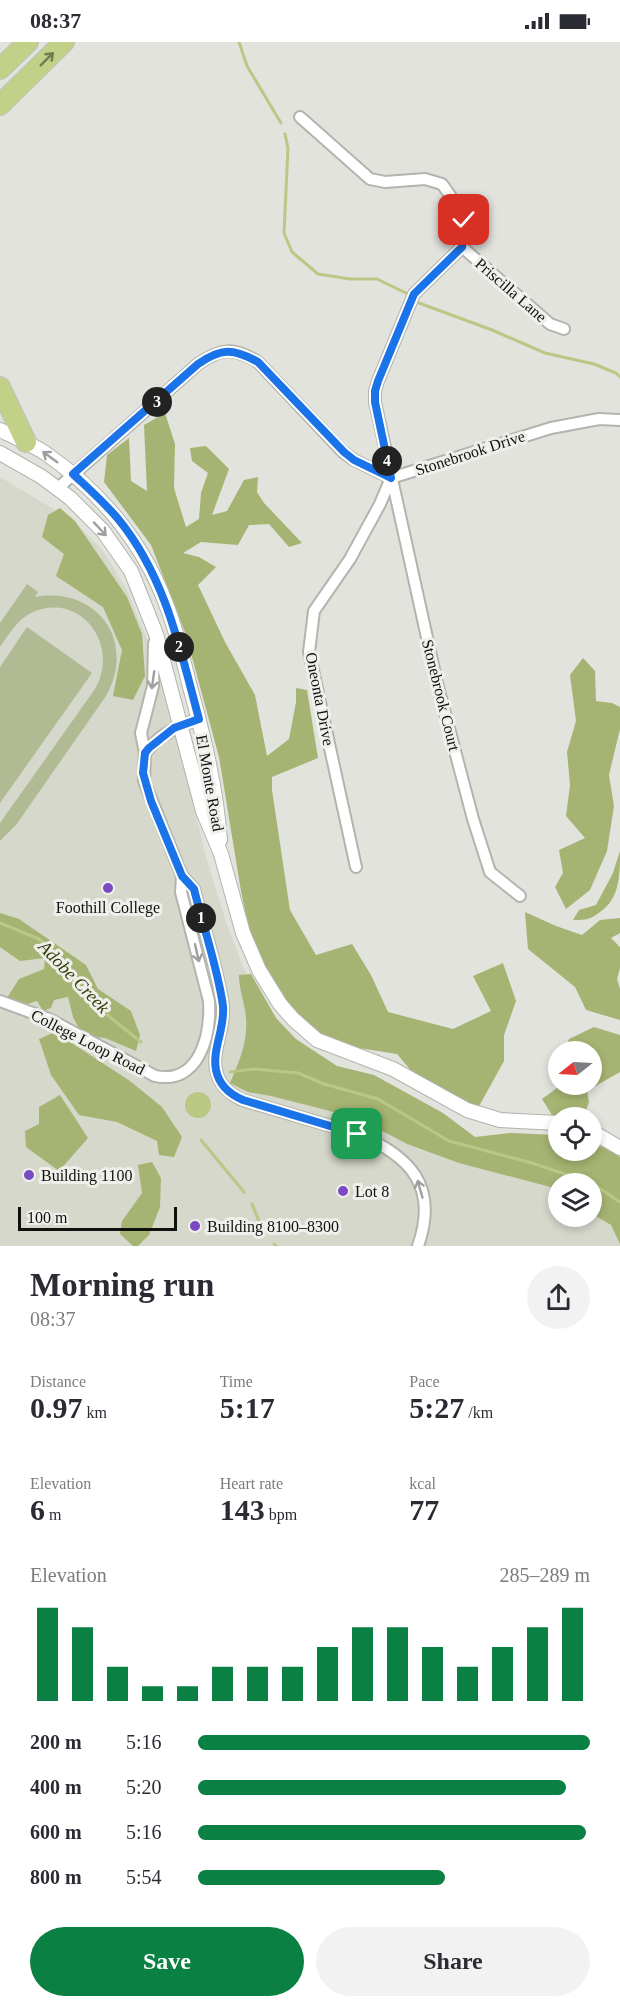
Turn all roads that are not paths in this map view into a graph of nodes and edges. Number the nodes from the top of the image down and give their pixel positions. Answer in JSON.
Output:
{"nodes":[{"id":1,"x":28,"y":42,"type":"edge"},
{"id":2,"x":64,"y":42,"type":"edge"},
{"id":3,"x":0,"y":69,"type":"edge"},
{"id":4,"x":18,"y":88,"type":"junction"},
{"id":5,"x":0,"y":105,"type":"edge"},
{"id":6,"x":0,"y":114,"type":"edge"},
{"id":7,"x":300,"y":117,"type":"dead end"},
{"id":8,"x":462,"y":247,"type":"junction"},
{"id":9,"x":564,"y":329,"type":"dead end"},
{"id":10,"x":0,"y":387,"type":"edge"},
{"id":11,"x":620,"y":420,"type":"edge"},
{"id":12,"x":0,"y":430,"type":"edge"},
{"id":13,"x":26,"y":442,"type":"junction"},
{"id":14,"x":0,"y":453,"type":"edge"},
{"id":15,"x":73,"y":474,"type":"junction"},
{"id":16,"x":391,"y":478,"type":"junction"},
{"id":17,"x":58,"y":488,"type":"junction"},
{"id":18,"x":144,"y":602,"type":"junction"},
{"id":19,"x":199,"y":719,"type":"junction"},
{"id":20,"x":180,"y":725,"type":"junction"},
{"id":21,"x":145,"y":753,"type":"junction"},
{"id":22,"x":221,"y":854,"type":"junction"},
{"id":23,"x":356,"y":867,"type":"dead end"},
{"id":24,"x":182,"y":876,"type":"junction"},
{"id":25,"x":520,"y":896,"type":"dead end"},
{"id":26,"x":0,"y":1001,"type":"edge"},
{"id":27,"x":548,"y":1122,"type":"edge"},
{"id":28,"x":602,"y":1137,"type":"edge"},
{"id":29,"x":620,"y":1148,"type":"edge"},
{"id":30,"x":418,"y":1246,"type":"edge"}],
"edges":[{"from":1,"to":3,"type":"highway"},
{"from":4,"to":2,"type":"highway","one_way":true},
{"from":4,"to":5,"type":"highway"},
{"from":4,"to":6,"type":"highway"},
{"from":7,"to":8,"type":"street","name":"Priscilla Lane"},
{"from":8,"to":9,"type":"street","name":"Priscilla Lane"},
{"from":8,"to":16,"type":"street","name":"Priscilla Lane"},
{"from":10,"to":13,"type":"highway"},
{"from":11,"to":16,"type":"street","name":"Stonebrook Drive"},
{"from":12,"to":13,"type":"street","name":"El Monte Road"},
{"from":15,"to":13,"type":"street","name":"El Monte Road","one_way":true},
{"from":14,"to":17,"type":"street","name":"El Monte Road"},
{"from":15,"to":16,"type":"street"},
{"from":15,"to":17,"type":"street"},
{"from":15,"to":19,"type":"street","name":"El Monte Road"},
{"from":16,"to":23,"type":"street","name":"Oneonta Drive"},
{"from":16,"to":25,"type":"street","name":"Stonebrook Court"},
{"from":17,"to":18,"type":"street","name":"El Monte Road","one_way":true},
{"from":18,"to":20,"type":"street","name":"El Monte Road"},
{"from":18,"to":21,"type":"street","name":"College Loop Road","one_way":true},
{"from":19,"to":20,"type":"street"},
{"from":19,"to":22,"type":"street","name":"El Monte Road"},
{"from":20,"to":21,"type":"street"},
{"from":20,"to":22,"type":"street","name":"El Monte Road"},
{"from":21,"to":24,"type":"street","name":"College Loop Road"},
{"from":22,"to":27,"type":"street","name":"El Monte Road"},
{"from":24,"to":26,"type":"street","name":"College Loop Road","one_way":true},
{"from":30,"to":24,"type":"street","name":"College Loop Road","one_way":true},
{"from":28,"to":29,"type":"street"}]}
